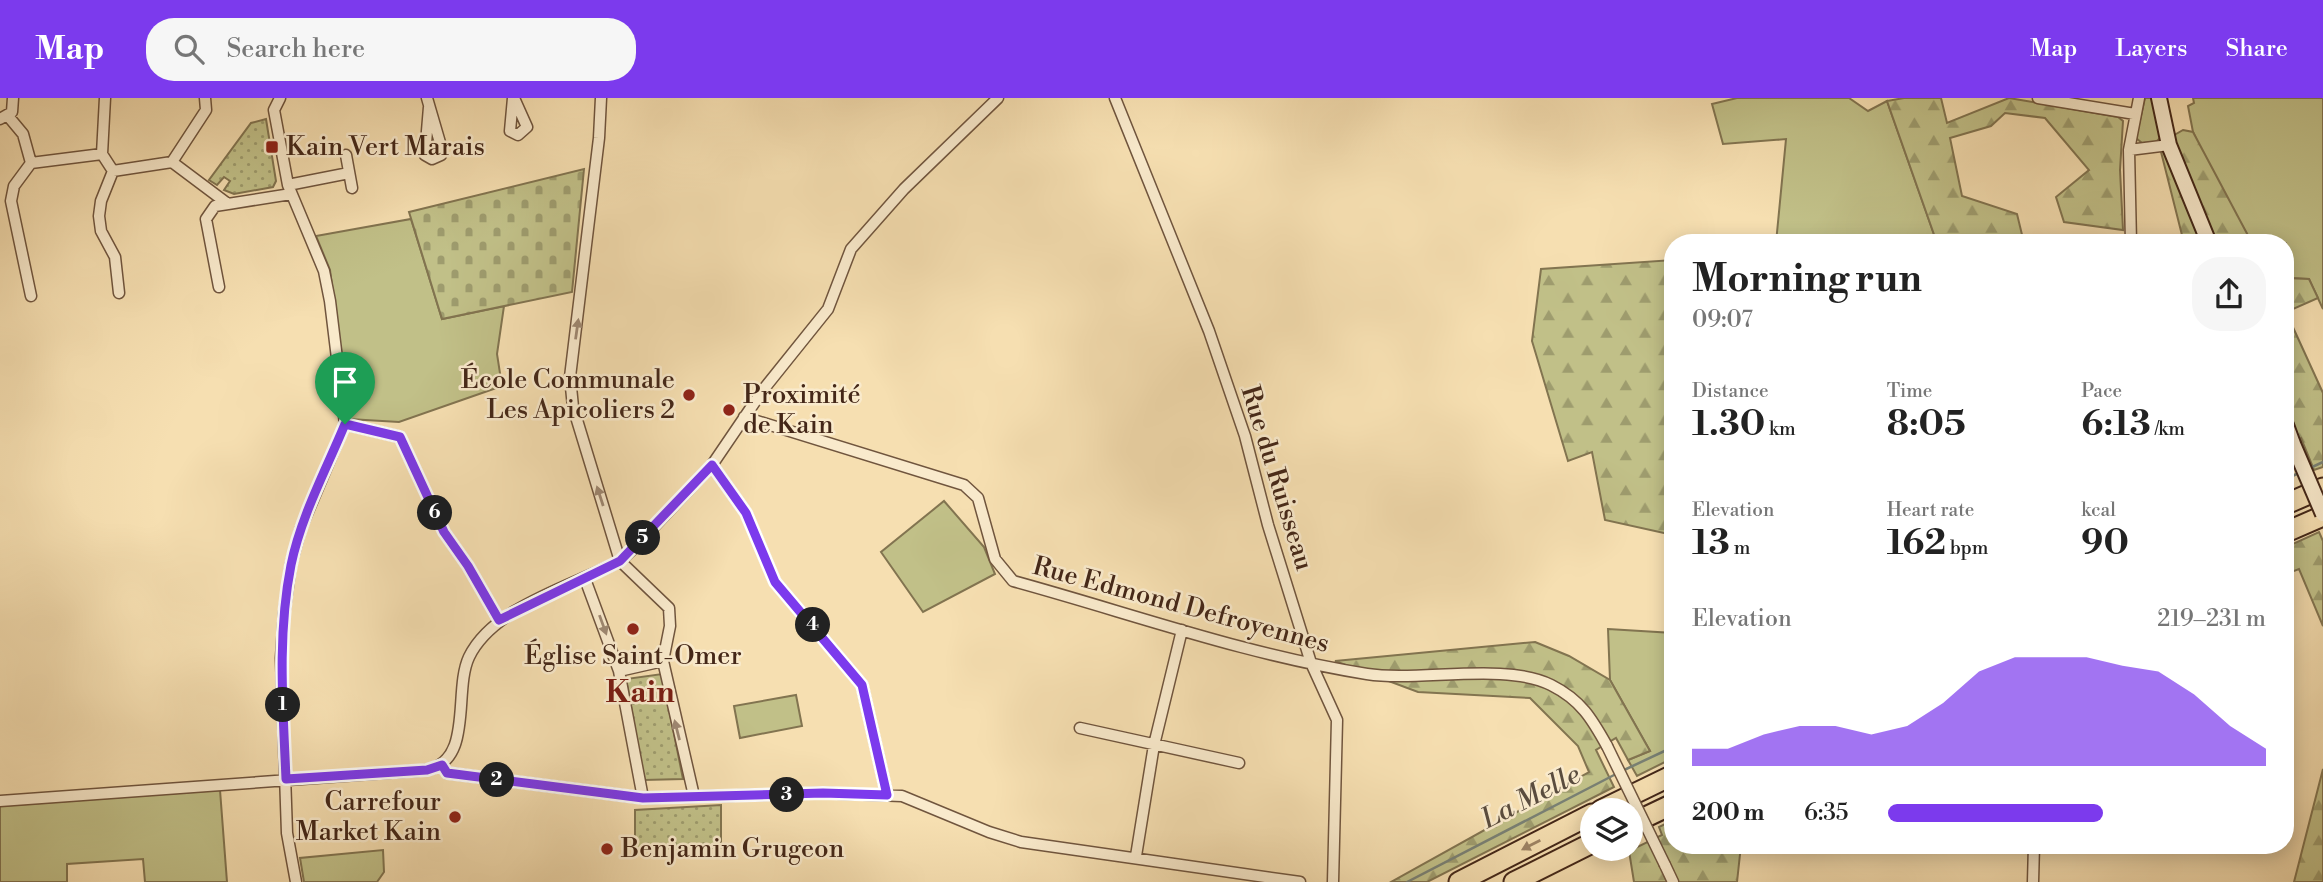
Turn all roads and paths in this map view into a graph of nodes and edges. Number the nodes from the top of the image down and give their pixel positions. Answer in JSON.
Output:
{"nodes":[{"id":1,"x":13,"y":98,"type":"edge"},
{"id":2,"x":105,"y":98,"type":"edge"},
{"id":3,"x":205,"y":98,"type":"edge"},
{"id":4,"x":280,"y":98,"type":"edge"},
{"id":5,"x":601,"y":98,"type":"edge"},
{"id":6,"x":998,"y":98,"type":"edge"},
{"id":7,"x":1115,"y":98,"type":"edge"},
{"id":8,"x":2038,"y":98,"type":"edge"},
{"id":9,"x":2139,"y":98,"type":"edge"},
{"id":10,"x":2159,"y":98,"type":"edge"},
{"id":11,"x":2135,"y":114,"type":"junction"},
{"id":12,"x":4,"y":117,"type":"edge"},
{"id":13,"x":2169,"y":145,"type":"junction"},
{"id":14,"x":2129,"y":150,"type":"junction"},
{"id":15,"x":102,"y":155,"type":"junction"},
{"id":16,"x":346,"y":155,"type":"dead end"},
{"id":17,"x":172,"y":162,"type":"junction"},
{"id":18,"x":31,"y":163,"type":"junction"},
{"id":19,"x":113,"y":171,"type":"junction"},
{"id":20,"x":349,"y":173,"type":"junction"},
{"id":21,"x":352,"y":188,"type":"dead end"},
{"id":22,"x":289,"y":190,"type":"junction"},
{"id":23,"x":228,"y":204,"type":"junction"},
{"id":24,"x":2131,"y":234,"type":"edge"},
{"id":25,"x":2205,"y":234,"type":"edge"},
{"id":26,"x":219,"y":287,"type":"dead end"},
{"id":27,"x":120,"y":293,"type":"dead end"},
{"id":28,"x":31,"y":296,"type":"dead end"},
{"id":29,"x":744,"y":417,"type":"junction"},
{"id":30,"x":345,"y":424,"type":"junction"},
{"id":31,"x":2294,"y":445,"type":"edge"},
{"id":32,"x":712,"y":465,"type":"junction"},
{"id":33,"x":2323,"y":488,"type":"edge"},
{"id":34,"x":2294,"y":501,"type":"edge"},
{"id":35,"x":2323,"y":515,"type":"edge"},
{"id":36,"x":2294,"y":528,"type":"edge"},
{"id":37,"x":620,"y":561,"type":"junction"},
{"id":38,"x":585,"y":579,"type":"junction"},
{"id":39,"x":499,"y":620,"type":"junction"},
{"id":40,"x":1182,"y":630,"type":"junction"},
{"id":41,"x":664,"y":658,"type":"junction"},
{"id":42,"x":1311,"y":663,"type":"junction"},
{"id":43,"x":619,"y":671,"type":"junction"},
{"id":44,"x":1080,"y":728,"type":"dead end"},
{"id":45,"x":1154,"y":745,"type":"junction"},
{"id":46,"x":1240,"y":763,"type":"dead end"},
{"id":47,"x":442,"y":765,"type":"junction"},
{"id":48,"x":286,"y":779,"type":"junction"},
{"id":49,"x":1664,"y":779,"type":"edge"},
{"id":50,"x":887,"y":795,"type":"junction"},
{"id":51,"x":694,"y":796,"type":"junction"},
{"id":52,"x":643,"y":798,"type":"junction"},
{"id":53,"x":1626,"y":798,"type":"edge"},
{"id":54,"x":0,"y":801,"type":"edge"},
{"id":55,"x":1664,"y":808,"type":"edge"},
{"id":56,"x":1643,"y":818,"type":"edge"},
{"id":57,"x":1580,"y":820,"type":"edge"},
{"id":58,"x":1580,"y":849,"type":"edge"},
{"id":59,"x":2034,"y":854,"type":"edge"},
{"id":60,"x":1136,"y":856,"type":"junction"},
{"id":61,"x":296,"y":882,"type":"edge"},
{"id":62,"x":1300,"y":882,"type":"edge"},
{"id":63,"x":1333,"y":882,"type":"edge"},
{"id":64,"x":1459,"y":882,"type":"edge"},
{"id":65,"x":1514,"y":882,"type":"edge"},
{"id":66,"x":1673,"y":882,"type":"edge"},
{"id":67,"x":2033,"y":882,"type":"edge"}],
"edges":[{"from":1,"to":12,"type":"street"},
{"from":2,"to":15,"type":"street"},
{"from":3,"to":17,"type":"street"},
{"from":4,"to":22,"type":"street"},
{"from":37,"to":5,"type":"street","one_way":true},
{"from":6,"to":29,"type":"street"},
{"from":7,"to":42,"type":"street","name":"Rue du Ruisseau"},
{"from":8,"to":11,"type":"street"},
{"from":9,"to":11,"type":"street"},
{"from":10,"to":13,"type":"street"},
{"from":11,"to":14,"type":"street"},
{"from":12,"to":18,"type":"street"},
{"from":13,"to":14,"type":"street"},
{"from":13,"to":25,"type":"street"},
{"from":14,"to":24,"type":"street"},
{"from":15,"to":18,"type":"street"},
{"from":15,"to":19,"type":"street"},
{"from":16,"to":20,"type":"street"},
{"from":17,"to":19,"type":"street"},
{"from":17,"to":23,"type":"street"},
{"from":18,"to":28,"type":"street"},
{"from":19,"to":27,"type":"street"},
{"from":20,"to":21,"type":"street"},
{"from":20,"to":22,"type":"street"},
{"from":22,"to":23,"type":"street"},
{"from":22,"to":30,"type":"street"},
{"from":23,"to":26,"type":"street"},
{"from":29,"to":32,"type":"street"},
{"from":29,"to":40,"type":"street","name":"Rue Edmond Defroyennes"},
{"from":30,"to":39,"type":"street"},
{"from":30,"to":48,"type":"street"},
{"from":31,"to":35,"type":"street","bridge":true},
{"from":32,"to":37,"type":"street"},
{"from":32,"to":50,"type":"street"},
{"from":33,"to":34,"type":"highway"},
{"from":35,"to":36,"type":"highway"},
{"from":37,"to":38,"type":"street"},
{"from":37,"to":41,"type":"street"},
{"from":38,"to":39,"type":"street"},
{"from":38,"to":43,"type":"street","one_way":true},
{"from":39,"to":47,"type":"street"},
{"from":40,"to":42,"type":"street","name":"Rue Edmond Defroyennes"},
{"from":40,"to":45,"type":"street"},
{"from":41,"to":43,"type":"street"},
{"from":51,"to":41,"type":"street","one_way":true},
{"from":42,"to":63,"type":"street","name":"Rue du Ruisseau"},
{"from":42,"to":66,"type":"street","name":"Rue Edmond Defroyennes","bridge":true},
{"from":43,"to":52,"type":"street"},
{"from":44,"to":45,"type":"street"},
{"from":45,"to":46,"type":"street"},
{"from":45,"to":60,"type":"street"},
{"from":47,"to":48,"type":"street"},
{"from":47,"to":52,"type":"street"},
{"from":48,"to":54,"type":"street"},
{"from":48,"to":61,"type":"street"},
{"from":49,"to":53,"type":"highway"},
{"from":50,"to":51,"type":"street"},
{"from":50,"to":60,"type":"street"},
{"from":51,"to":52,"type":"street"},
{"from":55,"to":56,"type":"highway"},
{"from":57,"to":64,"type":"highway","one_way":true},
{"from":58,"to":65,"type":"highway"},
{"from":59,"to":67,"type":"street"},
{"from":60,"to":62,"type":"street"}]}
